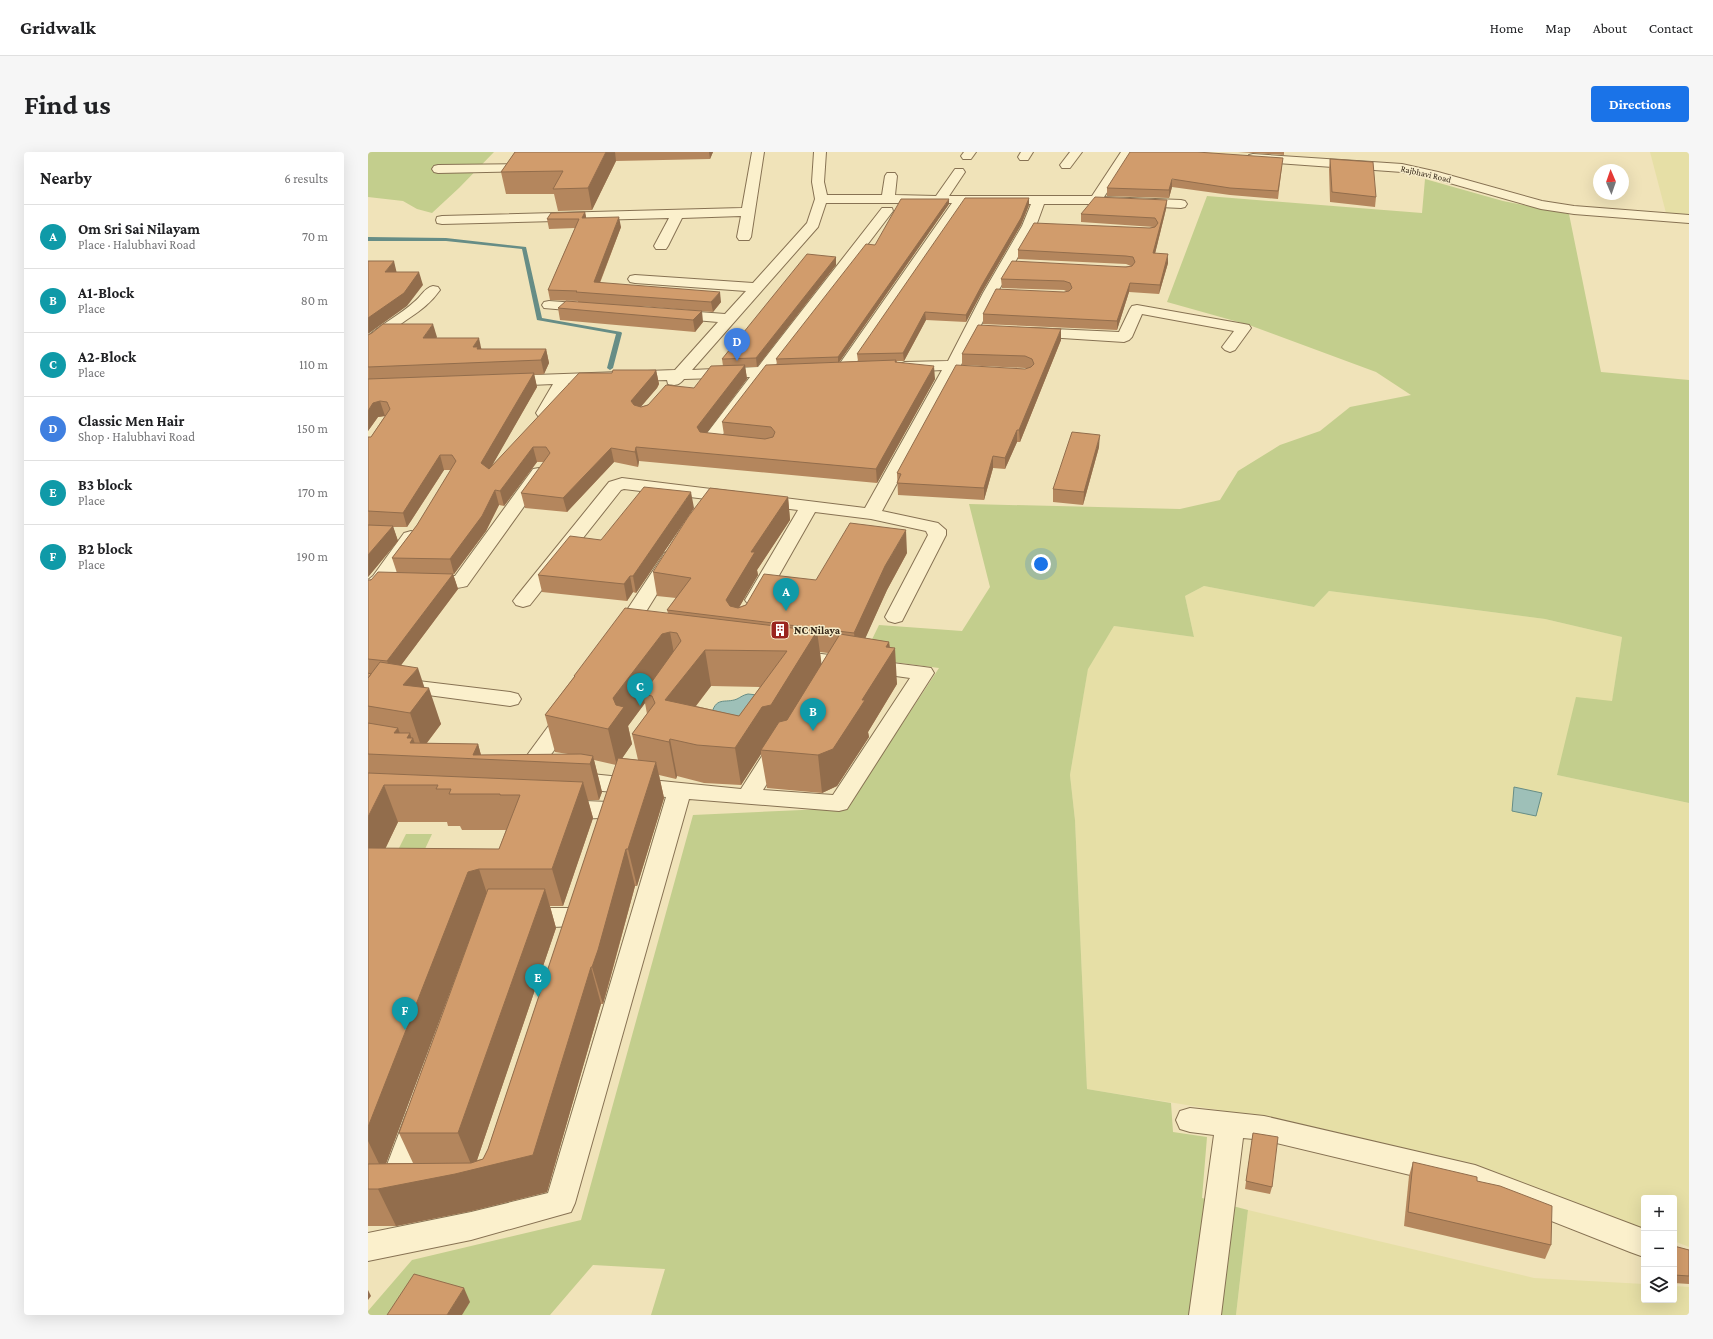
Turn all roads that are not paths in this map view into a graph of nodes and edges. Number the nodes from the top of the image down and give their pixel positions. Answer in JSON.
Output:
{"nodes":[{"id":1,"x":758,"y":152,"type":"edge"},
{"id":2,"x":820,"y":152,"type":"edge"},
{"id":3,"x":1076,"y":152,"type":"edge"},
{"id":4,"x":1127,"y":152,"type":"edge"},
{"id":5,"x":499,"y":157,"type":"dead end"},
{"id":6,"x":1243,"y":158,"type":"edge"},
{"id":7,"x":1066,"y":165,"type":"dead end"},
{"id":8,"x":546,"y":167,"type":"edge"},
{"id":9,"x":490,"y":168,"type":"junction"},
{"id":10,"x":438,"y":169,"type":"dead end"},
{"id":11,"x":959,"y":172,"type":"dead end"},
{"id":12,"x":891,"y":176,"type":"dead end"},
{"id":13,"x":821,"y":198,"type":"junction"},
{"id":14,"x":940,"y":199,"type":"junction"},
{"id":15,"x":961,"y":199,"type":"junction"},
{"id":16,"x":1039,"y":199,"type":"junction"},
{"id":17,"x":1096,"y":200,"type":"junction"},
{"id":18,"x":1181,"y":204,"type":"dead end"},
{"id":19,"x":887,"y":205,"type":"junction"},
{"id":20,"x":748,"y":212,"type":"junction"},
{"id":21,"x":677,"y":214,"type":"junction"},
{"id":22,"x":1689,"y":219,"type":"edge"},
{"id":23,"x":442,"y":220,"type":"dead end"},
{"id":24,"x":1030,"y":226,"type":"junction"},
{"id":25,"x":1045,"y":227,"type":"edge"},
{"id":26,"x":744,"y":237,"type":"dead end"},
{"id":27,"x":661,"y":246,"type":"dead end"},
{"id":28,"x":1007,"y":264,"type":"junction"},
{"id":29,"x":1023,"y":265,"type":"edge"},
{"id":30,"x":635,"y":279,"type":"dead end"},
{"id":31,"x":757,"y":288,"type":"junction"},
{"id":32,"x":433,"y":290,"type":"dead end"},
{"id":33,"x":990,"y":293,"type":"junction"},
{"id":34,"x":1005,"y":293,"type":"edge"},
{"id":35,"x":549,"y":305,"type":"dead end"},
{"id":36,"x":604,"y":309,"type":"edge"},
{"id":37,"x":659,"y":313,"type":"edge"},
{"id":38,"x":729,"y":319,"type":"junction"},
{"id":39,"x":971,"y":329,"type":"junction"},
{"id":40,"x":986,"y":330,"type":"edge"},
{"id":41,"x":1017,"y":332,"type":"edge"},
{"id":42,"x":368,"y":344,"type":"edge"},
{"id":43,"x":1230,"y":347,"type":"dead end"},
{"id":44,"x":890,"y":367,"type":"edge"},
{"id":45,"x":844,"y":369,"type":"edge"},
{"id":46,"x":956,"y":369,"type":"junction"},
{"id":47,"x":807,"y":370,"type":"edge"},
{"id":48,"x":763,"y":372,"type":"junction"},
{"id":49,"x":680,"y":374,"type":"junction"},
{"id":50,"x":564,"y":379,"type":"junction"},
{"id":51,"x":490,"y":382,"type":"edge"},
{"id":52,"x":665,"y":392,"type":"edge"},
{"id":53,"x":544,"y":413,"type":"edge"},
{"id":54,"x":745,"y":444,"type":"edge"},
{"id":55,"x":543,"y":468,"type":"edge"},
{"id":56,"x":715,"y":494,"type":"junction"},
{"id":57,"x":810,"y":506,"type":"junction"},
{"id":58,"x":702,"y":513,"type":"edge"},
{"id":59,"x":870,"y":514,"type":"junction"},
{"id":60,"x":391,"y":534,"type":"edge"},
{"id":61,"x":679,"y":544,"type":"edge"},
{"id":62,"x":374,"y":585,"type":"edge"},
{"id":63,"x":523,"y":601,"type":"dead end"},
{"id":64,"x":637,"y":610,"type":"edge"},
{"id":65,"x":745,"y":617,"type":"edge"},
{"id":66,"x":895,"y":617,"type":"dead end"},
{"id":67,"x":775,"y":654,"type":"edge"},
{"id":68,"x":837,"y":662,"type":"junction"},
{"id":69,"x":368,"y":681,"type":"edge"},
{"id":70,"x":826,"y":681,"type":"edge"},
{"id":71,"x":581,"y":698,"type":"edge"},
{"id":72,"x":510,"y":699,"type":"dead end"},
{"id":73,"x":795,"y":732,"type":"edge"},
{"id":74,"x":502,"y":770,"type":"dead end"},
{"id":75,"x":525,"y":774,"type":"junction"},
{"id":76,"x":623,"y":776,"type":"junction"},
{"id":77,"x":680,"y":790,"type":"junction"},
{"id":78,"x":747,"y":797,"type":"junction"},
{"id":79,"x":539,"y":807,"type":"edge"},
{"id":80,"x":499,"y":917,"type":"edge"},
{"id":81,"x":574,"y":917,"type":"edge"},
{"id":82,"x":426,"y":1096,"type":"edge"},
{"id":83,"x":1190,"y":1120,"type":"dead end"},
{"id":84,"x":1230,"y":1124,"type":"junction"},
{"id":85,"x":393,"y":1186,"type":"edge"},
{"id":86,"x":1641,"y":1242,"type":"dead end"},
{"id":87,"x":368,"y":1247,"type":"edge"},
{"id":88,"x":1205,"y":1315,"type":"edge"}],
"edges":[{"from":1,"to":20,"type":"street"},
{"from":2,"to":13,"type":"street"},
{"from":3,"to":7,"type":"street"},
{"from":4,"to":17,"type":"street"},
{"from":5,"to":9,"type":"street"},
{"from":6,"to":22,"type":"street","name":"Rajbhavi Road"},
{"from":8,"to":9,"type":"street"},
{"from":9,"to":10,"type":"street"},
{"from":11,"to":14,"type":"street"},
{"from":12,"to":19,"type":"street"},
{"from":13,"to":19,"type":"street"},
{"from":13,"to":31,"type":"street"},
{"from":14,"to":15,"type":"street"},
{"from":14,"to":19,"type":"street"},
{"from":15,"to":16,"type":"street"},
{"from":15,"to":45,"type":"street"},
{"from":16,"to":17,"type":"street"},
{"from":16,"to":24,"type":"street"},
{"from":17,"to":18,"type":"street"},
{"from":19,"to":48,"type":"street"},
{"from":20,"to":21,"type":"street"},
{"from":20,"to":26,"type":"street"},
{"from":21,"to":23,"type":"street"},
{"from":21,"to":27,"type":"street"},
{"from":24,"to":25,"type":"street"},
{"from":24,"to":28,"type":"street"},
{"from":28,"to":29,"type":"street"},
{"from":28,"to":33,"type":"street"},
{"from":30,"to":31,"type":"street"},
{"from":31,"to":38,"type":"street"},
{"from":32,"to":42,"type":"street"},
{"from":33,"to":34,"type":"street"},
{"from":33,"to":39,"type":"street"},
{"from":35,"to":36,"type":"street"},
{"from":37,"to":38,"type":"street"},
{"from":38,"to":49,"type":"street"},
{"from":39,"to":40,"type":"street"},
{"from":39,"to":46,"type":"street"},
{"from":41,"to":43,"type":"street"},
{"from":44,"to":46,"type":"street"},
{"from":46,"to":59,"type":"street"},
{"from":47,"to":48,"type":"street"},
{"from":48,"to":49,"type":"street"},
{"from":48,"to":54,"type":"street"},
{"from":49,"to":50,"type":"street"},
{"from":49,"to":52,"type":"street"},
{"from":50,"to":51,"type":"street"},
{"from":50,"to":53,"type":"street"},
{"from":55,"to":62,"type":"street"},
{"from":56,"to":57,"type":"street"},
{"from":56,"to":58,"type":"street"},
{"from":56,"to":63,"type":"street"},
{"from":57,"to":59,"type":"street"},
{"from":57,"to":65,"type":"street"},
{"from":59,"to":66,"type":"street"},
{"from":60,"to":62,"type":"street"},
{"from":61,"to":64,"type":"street"},
{"from":67,"to":68,"type":"street"},
{"from":68,"to":70,"type":"street"},
{"from":68,"to":78,"type":"street"},
{"from":69,"to":72,"type":"street"},
{"from":71,"to":75,"type":"street"},
{"from":73,"to":78,"type":"street"},
{"from":74,"to":75,"type":"street"},
{"from":75,"to":76,"type":"street"},
{"from":76,"to":77,"type":"street"},
{"from":76,"to":79,"type":"street"},
{"from":77,"to":78,"type":"street"},
{"from":77,"to":87,"type":"street"},
{"from":80,"to":81,"type":"street"},
{"from":82,"to":85,"type":"street"},
{"from":83,"to":84,"type":"street"},
{"from":84,"to":86,"type":"street"},
{"from":84,"to":88,"type":"street"}]}
